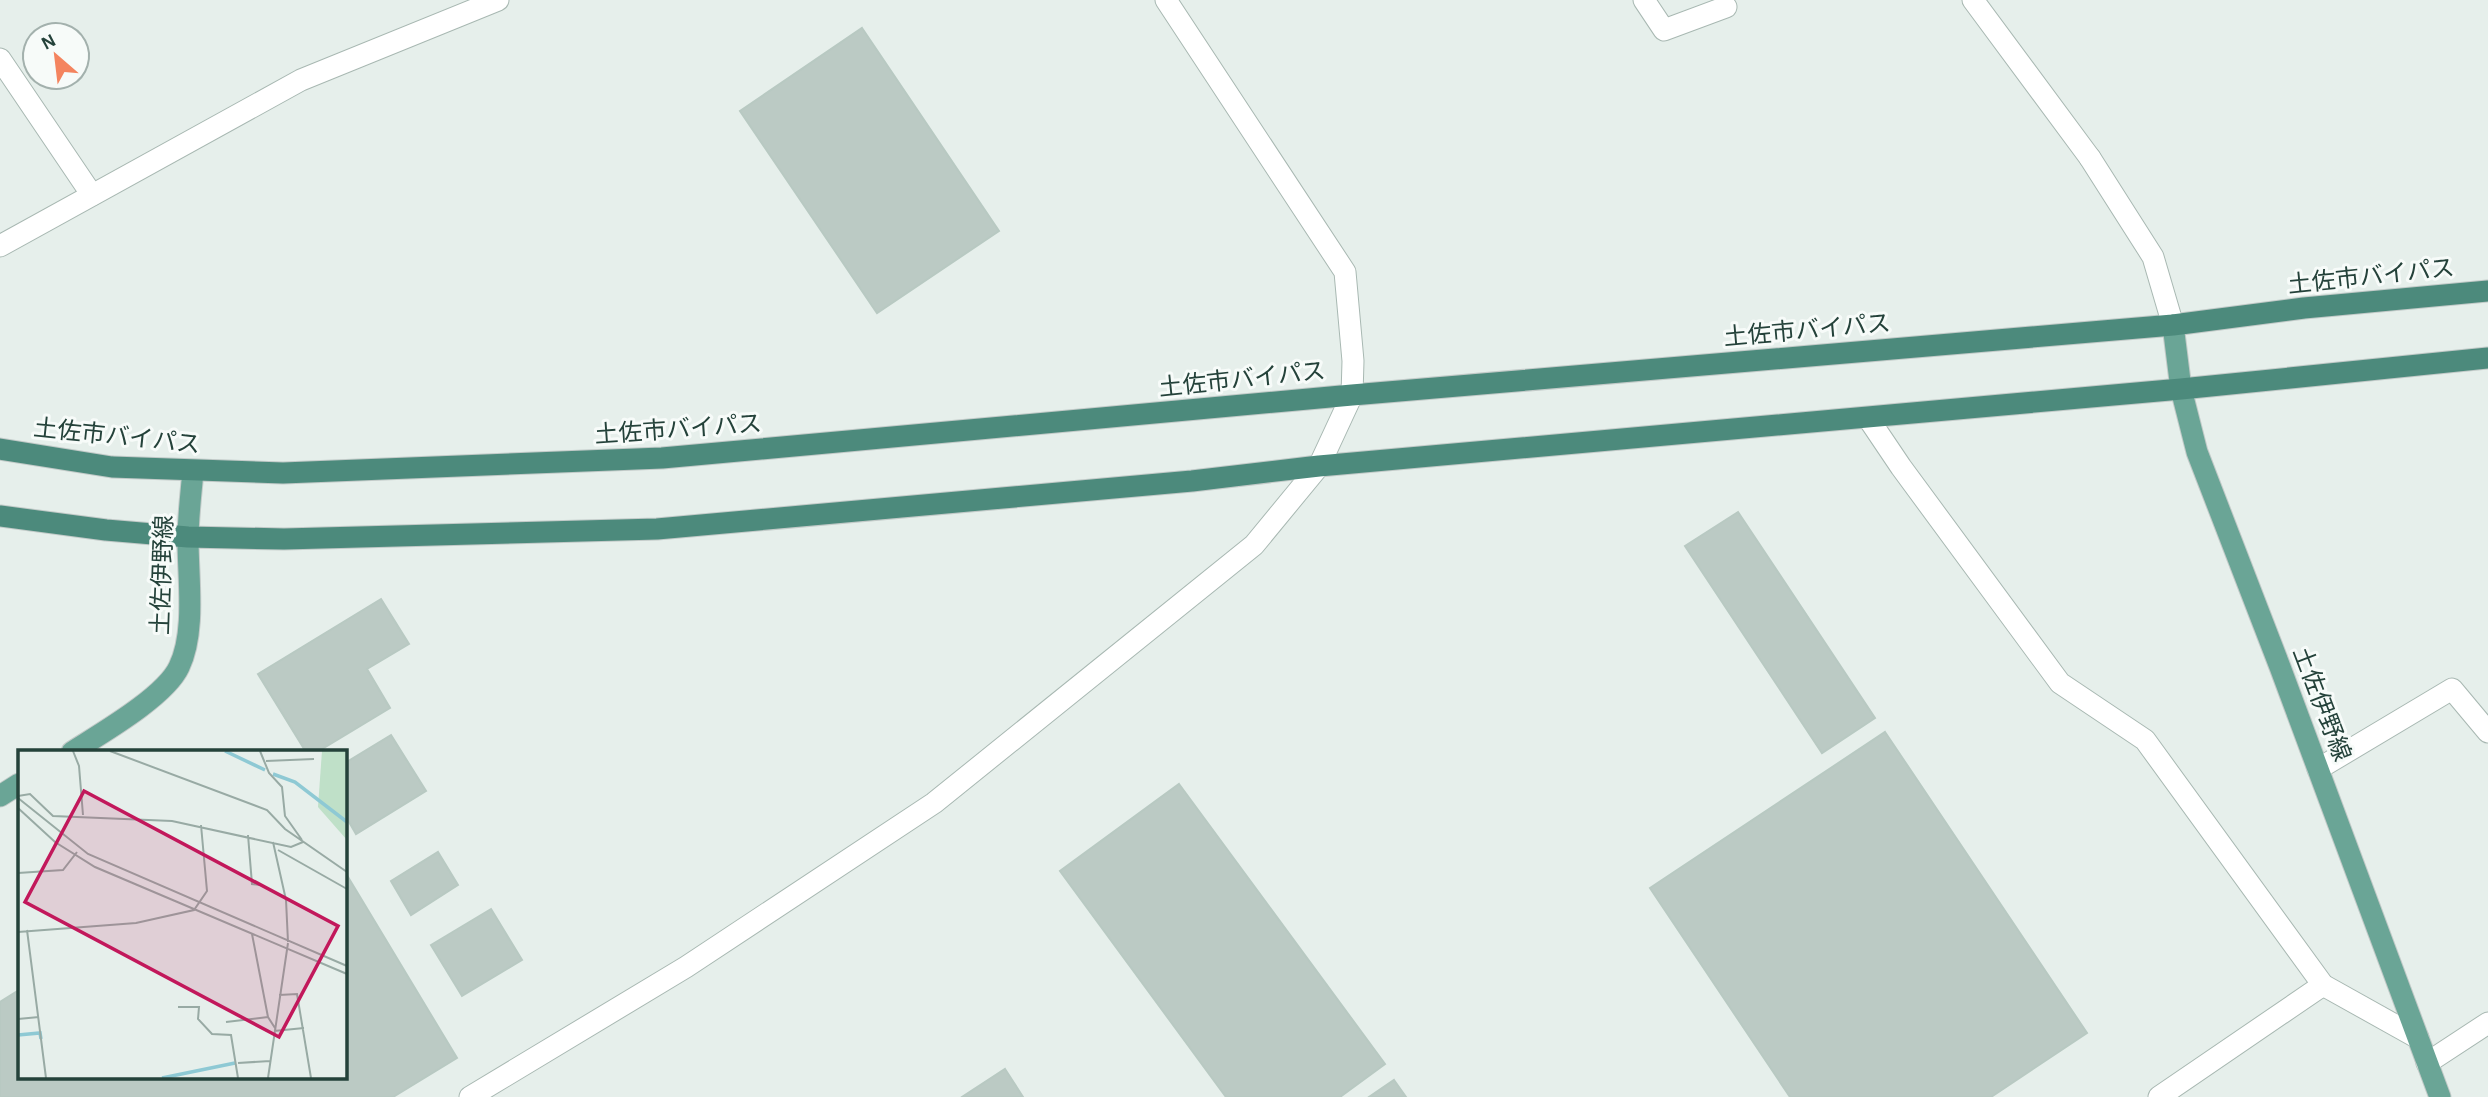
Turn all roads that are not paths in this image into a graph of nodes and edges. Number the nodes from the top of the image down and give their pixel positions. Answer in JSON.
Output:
{"nodes":[{"id":1,"x":498,"y":0,"type":"edge"},
{"id":2,"x":1166,"y":0,"type":"edge"},
{"id":3,"x":1644,"y":0,"type":"edge"},
{"id":4,"x":1973,"y":0,"type":"edge"},
{"id":5,"x":1726,"y":7,"type":"dead end"},
{"id":6,"x":0,"y":58,"type":"edge"},
{"id":7,"x":92,"y":195,"type":"junction"},
{"id":8,"x":0,"y":246,"type":"edge"},
{"id":9,"x":2488,"y":291,"type":"edge"},
{"id":10,"x":2173,"y":325,"type":"junction"},
{"id":11,"x":2488,"y":359,"type":"edge"},
{"id":12,"x":2181,"y":389,"type":"junction"},
{"id":13,"x":1352,"y":395,"type":"junction"},
{"id":14,"x":1868,"y":418,"type":"junction"},
{"id":15,"x":0,"y":449,"type":"edge"},
{"id":16,"x":1319,"y":466,"type":"junction"},
{"id":17,"x":192,"y":471,"type":"junction"},
{"id":18,"x":0,"y":516,"type":"edge"},
{"id":19,"x":188,"y":537,"type":"junction"},
{"id":20,"x":2488,"y":732,"type":"edge"},
{"id":21,"x":75,"y":750,"type":"edge"},
{"id":22,"x":2318,"y":769,"type":"junction"},
{"id":23,"x":18,"y":785,"type":"edge"},
{"id":24,"x":0,"y":796,"type":"edge"},
{"id":25,"x":2323,"y":985,"type":"junction"},
{"id":26,"x":2488,"y":1023,"type":"edge"},
{"id":27,"x":2418,"y":1038,"type":"junction"},
{"id":28,"x":2427,"y":1063,"type":"junction"},
{"id":29,"x":470,"y":1097,"type":"edge"},
{"id":30,"x":2159,"y":1097,"type":"edge"},
{"id":31,"x":2440,"y":1097,"type":"edge"}],
"edges":[{"from":1,"to":7,"type":"street"},
{"from":2,"to":13,"type":"street"},
{"from":3,"to":5,"type":"street"},
{"from":4,"to":10,"type":"street"},
{"from":6,"to":7,"type":"street"},
{"from":7,"to":8,"type":"street"},
{"from":9,"to":10,"type":"highway","name":"土佐市バイパス"},
{"from":10,"to":12,"type":"main road","name":"土佐伊野線"},
{"from":10,"to":13,"type":"highway","name":"土佐市バイパス"},
{"from":11,"to":12,"type":"highway"},
{"from":12,"to":14,"type":"highway"},
{"from":12,"to":22,"type":"main road","name":"土佐伊野線"},
{"from":13,"to":16,"type":"street"},
{"from":13,"to":17,"type":"highway","name":"土佐市バイパス"},
{"from":14,"to":16,"type":"highway"},
{"from":14,"to":25,"type":"street"},
{"from":15,"to":17,"type":"highway","name":"土佐市バイパス"},
{"from":16,"to":19,"type":"highway"},
{"from":16,"to":29,"type":"street"},
{"from":17,"to":19,"type":"main road","name":"土佐伊野線"},
{"from":18,"to":19,"type":"highway"},
{"from":19,"to":21,"type":"main road","name":"土佐伊野線"},
{"from":20,"to":22,"type":"street"},
{"from":22,"to":27,"type":"main road","name":"土佐伊野線"},
{"from":23,"to":24,"type":"main road"},
{"from":25,"to":27,"type":"street"},
{"from":25,"to":30,"type":"street"},
{"from":26,"to":28,"type":"street"},
{"from":27,"to":28,"type":"main road","name":"土佐伊野線"},
{"from":28,"to":31,"type":"main road","name":"土佐伊野線"}]}
